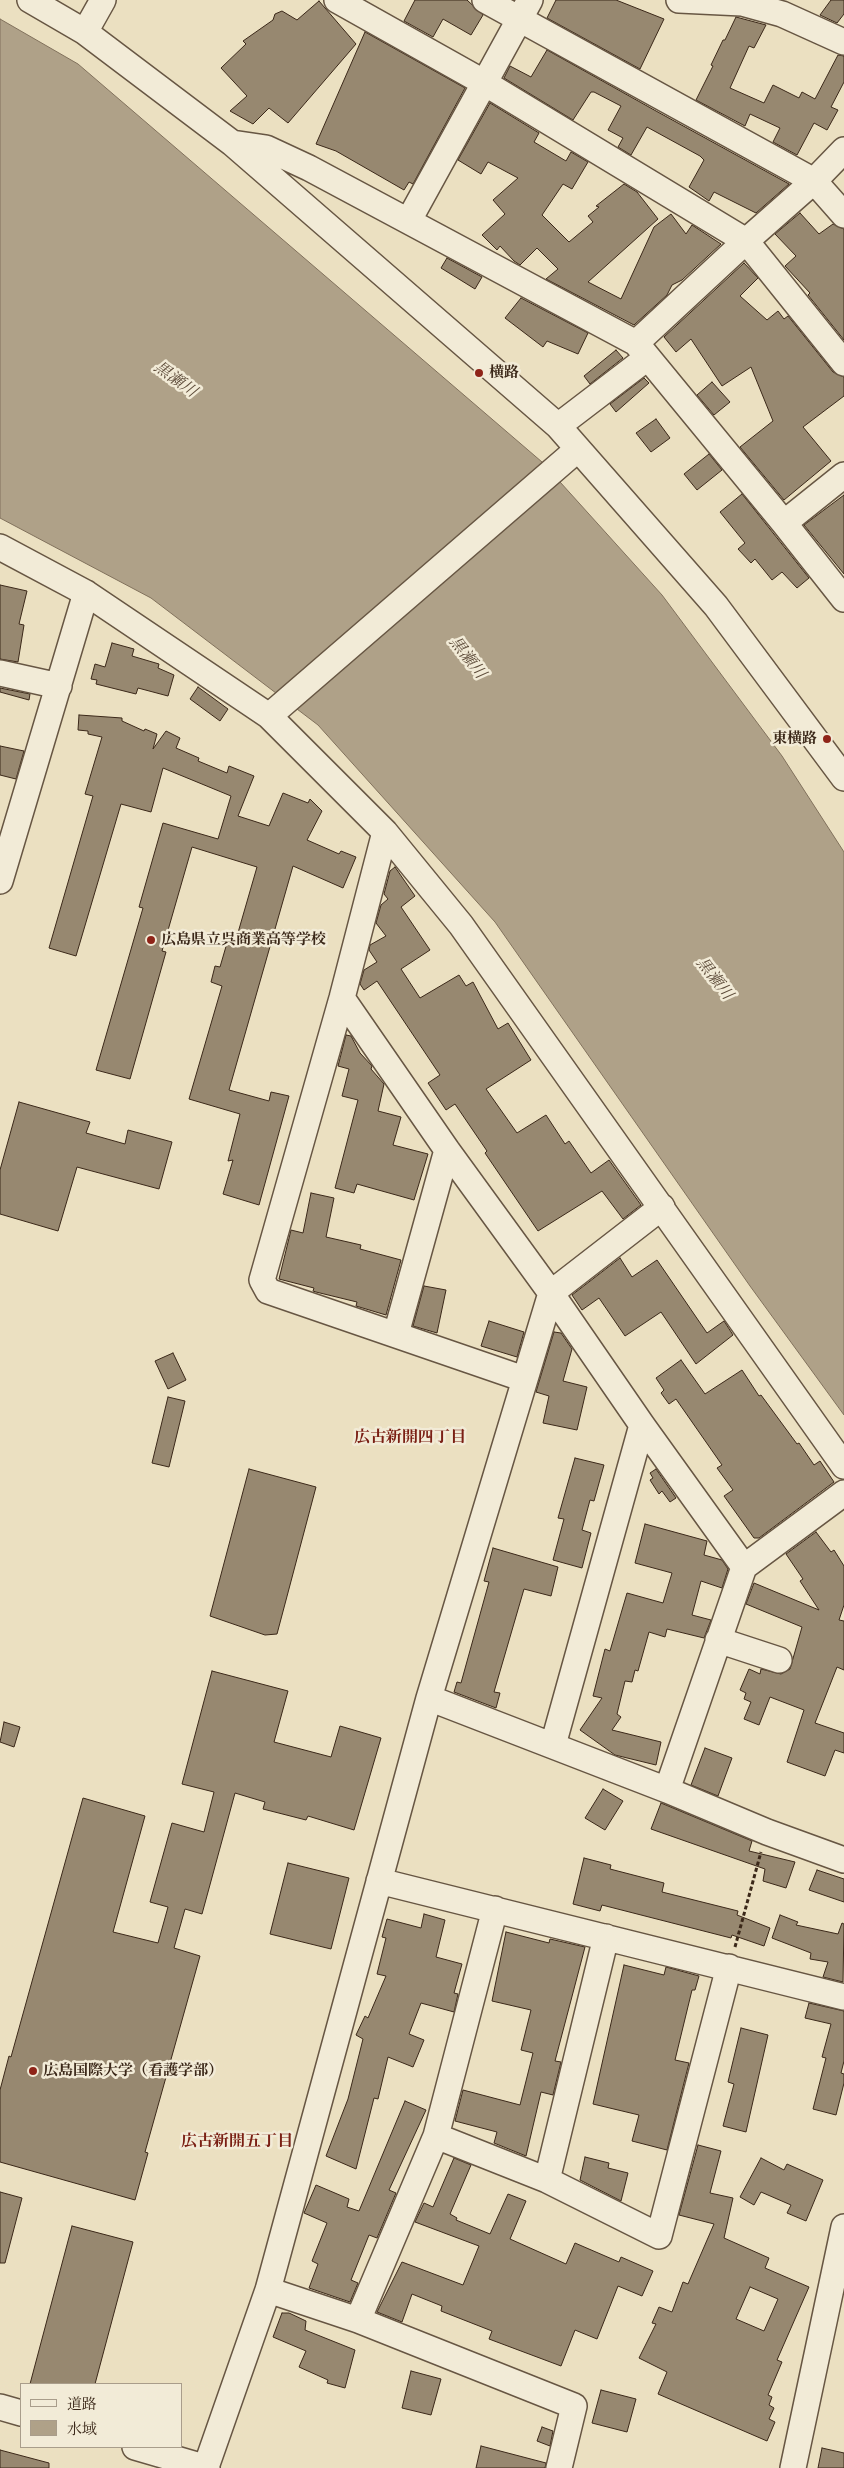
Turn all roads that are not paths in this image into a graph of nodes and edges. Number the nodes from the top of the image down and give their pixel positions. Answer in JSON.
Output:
{"nodes":[{"id":1,"x":30,"y":0,"type":"edge"},
{"id":2,"x":103,"y":0,"type":"edge"},
{"id":3,"x":337,"y":0,"type":"edge"},
{"id":4,"x":484,"y":0,"type":"edge"},
{"id":5,"x":679,"y":0,"type":"edge"},
{"id":6,"x":524,"y":9,"type":"edge"},
{"id":7,"x":85,"y":32,"type":"junction"},
{"id":8,"x":844,"y":42,"type":"edge"},
{"id":9,"x":483,"y":82,"type":"junction"},
{"id":10,"x":232,"y":143,"type":"junction"},
{"id":11,"x":844,"y":150,"type":"edge"},
{"id":12,"x":814,"y":181,"type":"junction"},
{"id":13,"x":844,"y":215,"type":"edge"},
{"id":14,"x":409,"y":220,"type":"junction"},
{"id":15,"x":746,"y":241,"type":"junction"},
{"id":16,"x":642,"y":350,"type":"junction"},
{"id":17,"x":844,"y":363,"type":"edge"},
{"id":18,"x":558,"y":426,"type":"junction"},
{"id":19,"x":572,"y":455,"type":"junction"},
{"id":20,"x":844,"y":475,"type":"edge"},
{"id":21,"x":784,"y":523,"type":"junction"},
{"id":22,"x":0,"y":547,"type":"edge"},
{"id":23,"x":86,"y":593,"type":"junction"},
{"id":24,"x":844,"y":600,"type":"edge"},
{"id":25,"x":0,"y":673,"type":"edge"},
{"id":26,"x":59,"y":686,"type":"junction"},
{"id":27,"x":275,"y":711,"type":"junction"},
{"id":28,"x":843,"y":774,"type":"edge"},
{"id":29,"x":385,"y":832,"type":"junction"},
{"id":30,"x":0,"y":881,"type":"edge"},
{"id":31,"x":342,"y":998,"type":"junction"},
{"id":32,"x":447,"y":1150,"type":"junction"},
{"id":33,"x":662,"y":1207,"type":"junction"},
{"id":34,"x":551,"y":1293,"type":"junction"},
{"id":35,"x":396,"y":1334,"type":"junction"},
{"id":36,"x":524,"y":1380,"type":"junction"},
{"id":37,"x":642,"y":1425,"type":"junction"},
{"id":38,"x":844,"y":1466,"type":"edge"},
{"id":39,"x":844,"y":1493,"type":"edge"},
{"id":40,"x":744,"y":1567,"type":"junction"},
{"id":41,"x":718,"y":1640,"type":"junction"},
{"id":42,"x":779,"y":1660,"type":"dead end"},
{"id":43,"x":429,"y":1698,"type":"junction"},
{"id":44,"x":553,"y":1745,"type":"junction"},
{"id":45,"x":667,"y":1790,"type":"junction"},
{"id":46,"x":844,"y":1860,"type":"edge"},
{"id":47,"x":379,"y":1881,"type":"junction"},
{"id":48,"x":495,"y":1910,"type":"junction"},
{"id":49,"x":606,"y":1937,"type":"junction"},
{"id":50,"x":729,"y":1967,"type":"junction"},
{"id":51,"x":844,"y":1997,"type":"edge"},
{"id":52,"x":436,"y":2136,"type":"junction"},
{"id":53,"x":547,"y":2180,"type":"junction"},
{"id":54,"x":844,"y":2227,"type":"edge"},
{"id":55,"x":841,"y":2258,"type":"edge"},
{"id":56,"x":268,"y":2290,"type":"junction"},
{"id":57,"x":358,"y":2320,"type":"junction"},
{"id":58,"x":0,"y":2407,"type":"edge"},
{"id":59,"x":20,"y":2413,"type":"edge"},
{"id":60,"x":138,"y":2448,"type":"edge"},
{"id":61,"x":206,"y":2468,"type":"edge"},
{"id":62,"x":559,"y":2468,"type":"edge"},
{"id":63,"x":793,"y":2468,"type":"edge"}],
"edges":[{"from":1,"to":7,"type":"street"},
{"from":2,"to":7,"type":"street"},
{"from":3,"to":9,"type":"street"},
{"from":4,"to":6,"type":"street"},
{"from":5,"to":8,"type":"street"},
{"from":6,"to":9,"type":"street"},
{"from":6,"to":12,"type":"street"},
{"from":7,"to":10,"type":"street"},
{"from":9,"to":14,"type":"street"},
{"from":9,"to":15,"type":"street"},
{"from":10,"to":14,"type":"street"},
{"from":10,"to":18,"type":"street"},
{"from":11,"to":12,"type":"street"},
{"from":12,"to":13,"type":"street"},
{"from":12,"to":15,"type":"street"},
{"from":14,"to":16,"type":"street"},
{"from":15,"to":16,"type":"street"},
{"from":15,"to":17,"type":"street"},
{"from":16,"to":18,"type":"street"},
{"from":16,"to":21,"type":"street"},
{"from":18,"to":19,"type":"street"},
{"from":19,"to":27,"type":"street"},
{"from":19,"to":28,"type":"street"},
{"from":20,"to":21,"type":"street"},
{"from":21,"to":24,"type":"street"},
{"from":22,"to":23,"type":"street"},
{"from":23,"to":26,"type":"street"},
{"from":23,"to":27,"type":"street"},
{"from":25,"to":26,"type":"street"},
{"from":26,"to":30,"type":"street"},
{"from":27,"to":29,"type":"street"},
{"from":29,"to":31,"type":"street"},
{"from":29,"to":33,"type":"street"},
{"from":31,"to":32,"type":"street"},
{"from":31,"to":35,"type":"street"},
{"from":32,"to":34,"type":"street"},
{"from":32,"to":35,"type":"street"},
{"from":33,"to":34,"type":"street"},
{"from":33,"to":38,"type":"street"},
{"from":34,"to":36,"type":"street"},
{"from":34,"to":37,"type":"street"},
{"from":35,"to":36,"type":"street"},
{"from":36,"to":43,"type":"street"},
{"from":37,"to":40,"type":"street"},
{"from":37,"to":44,"type":"street"},
{"from":39,"to":40,"type":"street"},
{"from":40,"to":41,"type":"street"},
{"from":41,"to":42,"type":"street"},
{"from":41,"to":45,"type":"street"},
{"from":43,"to":44,"type":"street"},
{"from":43,"to":47,"type":"street"},
{"from":44,"to":45,"type":"street"},
{"from":45,"to":46,"type":"street"},
{"from":47,"to":48,"type":"street"},
{"from":47,"to":56,"type":"street"},
{"from":48,"to":49,"type":"street"},
{"from":48,"to":52,"type":"street"},
{"from":49,"to":50,"type":"street"},
{"from":49,"to":53,"type":"street"},
{"from":50,"to":51,"type":"street"},
{"from":50,"to":53,"type":"street"},
{"from":52,"to":53,"type":"street"},
{"from":52,"to":57,"type":"street"},
{"from":54,"to":55,"type":"street"},
{"from":55,"to":63,"type":"street"},
{"from":56,"to":57,"type":"street"},
{"from":56,"to":61,"type":"street"},
{"from":57,"to":62,"type":"street"},
{"from":58,"to":59,"type":"street"},
{"from":60,"to":61,"type":"street"}]}
